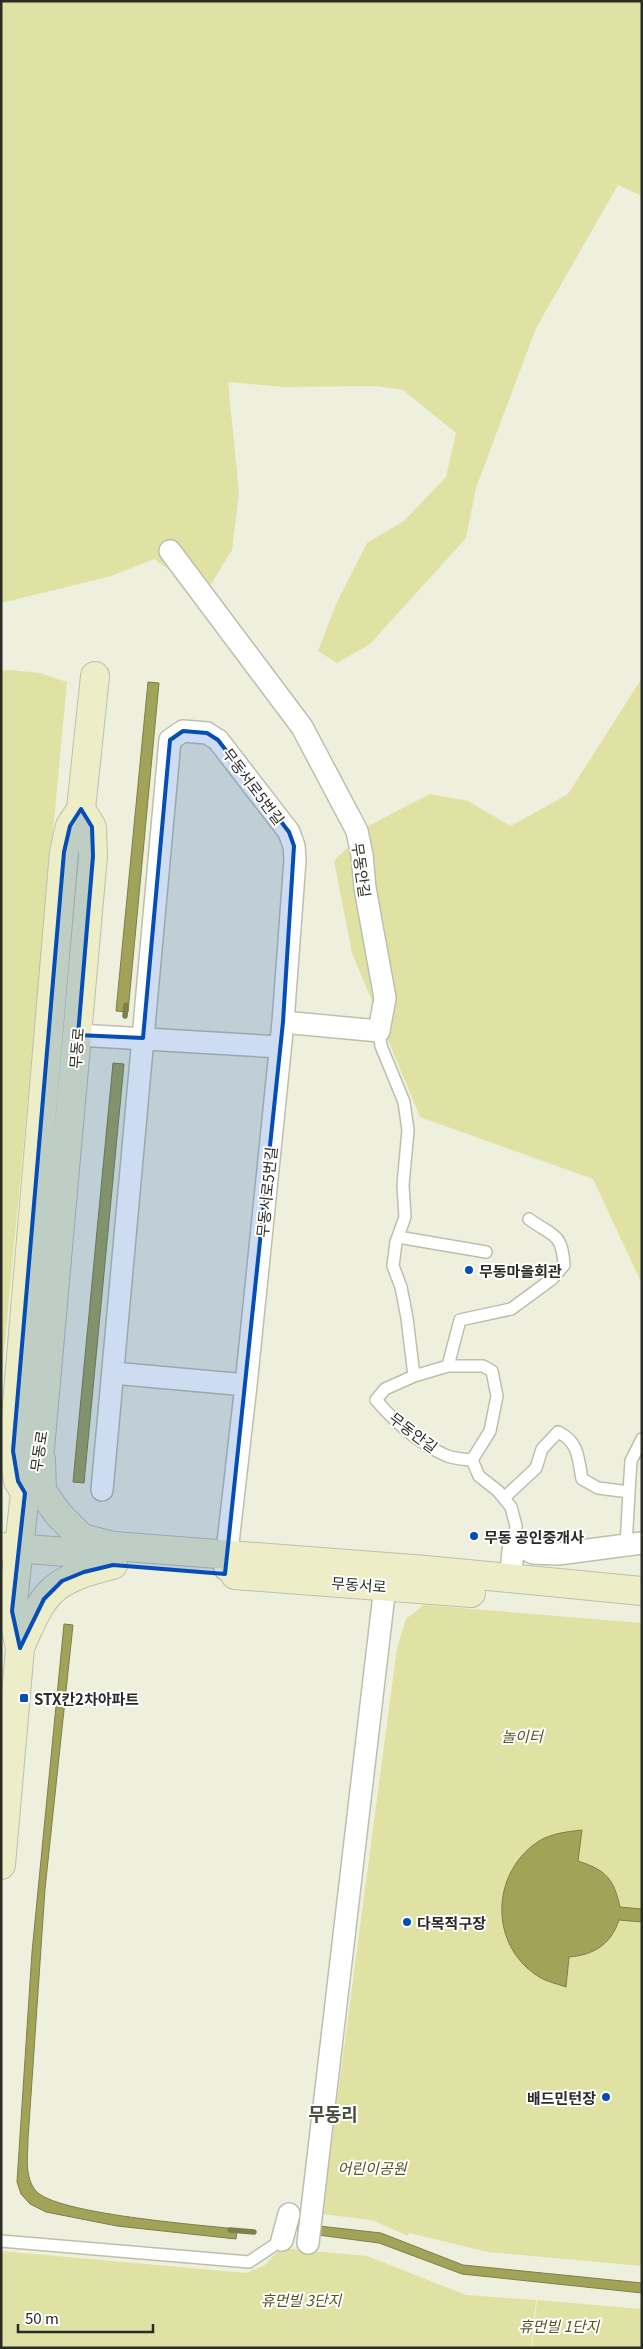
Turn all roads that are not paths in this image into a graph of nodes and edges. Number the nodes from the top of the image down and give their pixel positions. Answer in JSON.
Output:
{"nodes":[{"id":1,"x":170,"y":551,"type":"dead end"},
{"id":2,"x":95,"y":676,"type":"dead end"},
{"id":3,"x":81,"y":809,"type":"junction"},
{"id":4,"x":283,"y":1022,"type":"junction"},
{"id":5,"x":379,"y":1032,"type":"junction"},
{"id":6,"x":78,"y":1035,"type":"junction"},
{"id":7,"x":143,"y":1038,"type":"junction"},
{"id":8,"x":280,"y":1047,"type":"junction"},
{"id":9,"x":529,"y":1219,"type":"dead end"},
{"id":10,"x":398,"y":1237,"type":"junction"},
{"id":11,"x":486,"y":1252,"type":"dead end"},
{"id":12,"x":448,"y":1366,"type":"junction"},
{"id":13,"x":113,"y":1373,"type":"junction"},
{"id":14,"x":414,"y":1376,"type":"junction"},
{"id":15,"x":246,"y":1384,"type":"junction"},
{"id":16,"x":642,"y":1439,"type":"edge"},
{"id":17,"x":40,"y":1449,"type":"junction"},
{"id":18,"x":472,"y":1460,"type":"junction"},
{"id":19,"x":102,"y":1490,"type":"dead end"},
{"id":20,"x":13,"y":1491,"type":"edge"},
{"id":21,"x":629,"y":1492,"type":"junction"},
{"id":22,"x":504,"y":1498,"type":"junction"},
{"id":23,"x":514,"y":1543,"type":"junction"},
{"id":24,"x":634,"y":1545,"type":"edge"},
{"id":25,"x":10,"y":1548,"type":"edge"},
{"id":26,"x":114,"y":1556,"type":"junction"},
{"id":27,"x":226,"y":1565,"type":"junction"},
{"id":28,"x":510,"y":1578,"type":"junction"},
{"id":29,"x":385,"y":1586,"type":"junction"},
{"id":30,"x":642,"y":1591,"type":"edge"},
{"id":31,"x":642,"y":1608,"type":"edge"},
{"id":32,"x":7,"y":1620,"type":"edge"},
{"id":33,"x":20,"y":1648,"type":"junction"},
{"id":34,"x":1,"y":1865,"type":"edge"},
{"id":35,"x":289,"y":2214,"type":"dead end"},
{"id":36,"x":282,"y":2240,"type":"joint"},
{"id":37,"x":1,"y":2241,"type":"edge"},
{"id":38,"x":308,"y":2242,"type":"dead end"}],
"edges":[{"from":1,"to":5,"type":"street","name":"무동안길"},
{"from":2,"to":3,"type":"main road","name":"무동로"},
{"from":3,"to":6,"type":"main road","name":"무동로"},
{"from":3,"to":20,"type":"main road","name":"무동로"},
{"from":4,"to":5,"type":"street"},
{"from":4,"to":7,"type":"street","name":"무동서로5번길"},
{"from":4,"to":8,"type":"street","name":"무동서로5번길"},
{"from":5,"to":10,"type":"lane","name":"무동안길"},
{"from":6,"to":7,"type":"street"},
{"from":6,"to":17,"type":"main road","name":"무동로"},
{"from":7,"to":8,"type":"street"},
{"from":7,"to":13,"type":"street","name":"무동서로5번길"},
{"from":8,"to":15,"type":"street","name":"무동서로5번길"},
{"from":9,"to":12,"type":"lane"},
{"from":10,"to":11,"type":"lane"},
{"from":10,"to":14,"type":"lane","name":"무동안길"},
{"from":12,"to":14,"type":"lane","name":"무동안길"},
{"from":12,"to":18,"type":"lane","name":"무동안길"},
{"from":13,"to":15,"type":"street"},
{"from":13,"to":19,"type":"street","name":"무동서로5번길"},
{"from":14,"to":18,"type":"lane","name":"무동안길"},
{"from":15,"to":27,"type":"street","name":"무동서로5번길"},
{"from":16,"to":21,"type":"lane"},
{"from":17,"to":20,"type":"main road","name":"무동로"},
{"from":17,"to":26,"type":"main road"},
{"from":18,"to":22,"type":"lane"},
{"from":20,"to":25,"type":"main road"},
{"from":21,"to":22,"type":"lane"},
{"from":21,"to":24,"type":"lane"},
{"from":22,"to":23,"type":"lane"},
{"from":23,"to":24,"type":"street"},
{"from":23,"to":28,"type":"street"},
{"from":25,"to":26,"type":"main road"},
{"from":25,"to":32,"type":"main road"},
{"from":26,"to":27,"type":"main road","name":"무동서로"},
{"from":26,"to":33,"type":"main road"},
{"from":27,"to":28,"type":"main road","name":"무동서로"},
{"from":27,"to":29,"type":"main road","name":"무동서로"},
{"from":28,"to":30,"type":"main road","name":"무동서로"},
{"from":29,"to":31,"type":"main road","name":"무동서로"},
{"from":29,"to":38,"type":"street"},
{"from":32,"to":33,"type":"main road"},
{"from":33,"to":34,"type":"main road"},
{"from":35,"to":36,"type":"street"},
{"from":36,"to":37,"type":"lane"}]}
